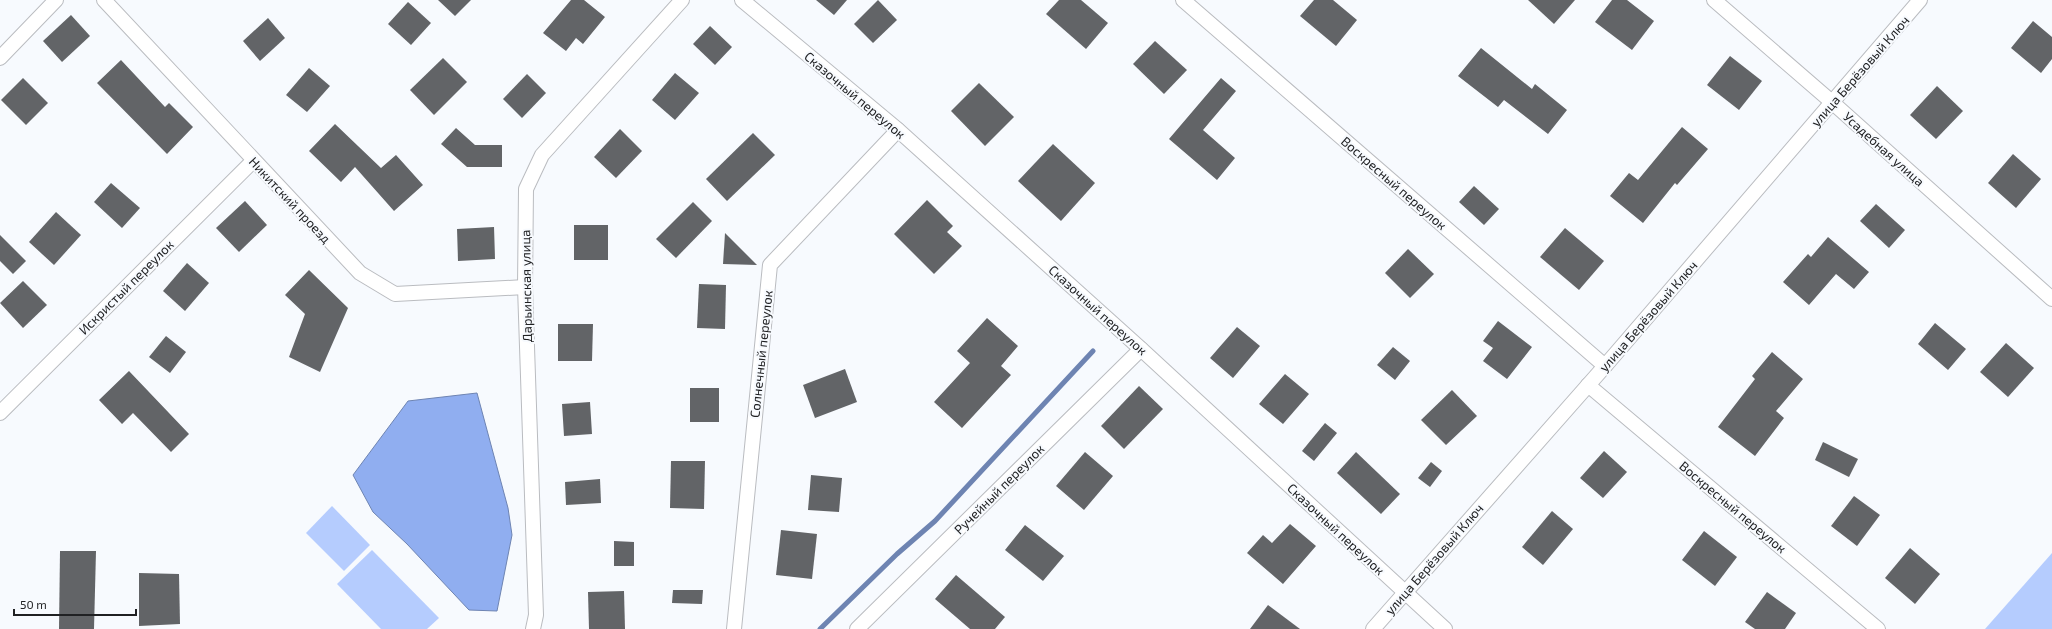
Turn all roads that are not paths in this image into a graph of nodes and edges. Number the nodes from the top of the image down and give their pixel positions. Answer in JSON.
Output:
{"nodes":[{"id":1,"x":56,"y":0,"type":"edge"},
{"id":2,"x":104,"y":0,"type":"edge"},
{"id":3,"x":682,"y":0,"type":"edge"},
{"id":4,"x":742,"y":0,"type":"edge"},
{"id":5,"x":1183,"y":0,"type":"edge"},
{"id":6,"x":1714,"y":0,"type":"edge"},
{"id":7,"x":1920,"y":0,"type":"edge"},
{"id":8,"x":0,"y":58,"type":"edge"},
{"id":9,"x":1832,"y":103,"type":"junction"},
{"id":10,"x":898,"y":130,"type":"junction"},
{"id":11,"x":253,"y":161,"type":"junction"},
{"id":12,"x":525,"y":287,"type":"junction"},
{"id":13,"x":2052,"y":299,"type":"edge"},
{"id":14,"x":1141,"y":348,"type":"junction"},
{"id":15,"x":1605,"y":366,"type":"junction"},
{"id":16,"x":1588,"y":385,"type":"junction"},
{"id":17,"x":0,"y":413,"type":"edge"},
{"id":18,"x":1405,"y":593,"type":"junction"},
{"id":19,"x":533,"y":629,"type":"edge"},
{"id":20,"x":734,"y":629,"type":"edge"},
{"id":21,"x":857,"y":629,"type":"edge"},
{"id":22,"x":1373,"y":629,"type":"edge"},
{"id":23,"x":1445,"y":629,"type":"edge"},
{"id":24,"x":1878,"y":629,"type":"edge"}],
"edges":[{"from":1,"to":8,"type":"street"},
{"from":2,"to":11,"type":"street","name":"Никитский проезд"},
{"from":3,"to":12,"type":"street","name":"Дарьинская улица"},
{"from":4,"to":10,"type":"street","name":"Сказочный переулок"},
{"from":5,"to":15,"type":"street","name":"Воскресный переулок"},
{"from":6,"to":9,"type":"street","name":"Усадебная улица"},
{"from":7,"to":9,"type":"street","name":"улица Берёзовый Ключ"},
{"from":9,"to":13,"type":"street","name":"Усадебная улица"},
{"from":9,"to":15,"type":"street","name":"улица Берёзовый Ключ"},
{"from":10,"to":14,"type":"street","name":"Сказочный переулок"},
{"from":10,"to":20,"type":"street","name":"Солнечный переулок"},
{"from":11,"to":12,"type":"street","name":"Никитский проезд"},
{"from":11,"to":17,"type":"street","name":"Искристый переулок"},
{"from":12,"to":19,"type":"street","name":"Дарьинская улица"},
{"from":14,"to":18,"type":"street","name":"Сказочный переулок"},
{"from":14,"to":21,"type":"street","name":"Ручейный переулок"},
{"from":15,"to":16,"type":"street","name":"улица Берёзовый Ключ"},
{"from":16,"to":18,"type":"street","name":"улица Берёзовый Ключ"},
{"from":16,"to":24,"type":"street","name":"Воскресный переулок"},
{"from":18,"to":22,"type":"street","name":"улица Берёзовый Ключ"},
{"from":18,"to":23,"type":"street","name":"Сказочный переулок"}]}
